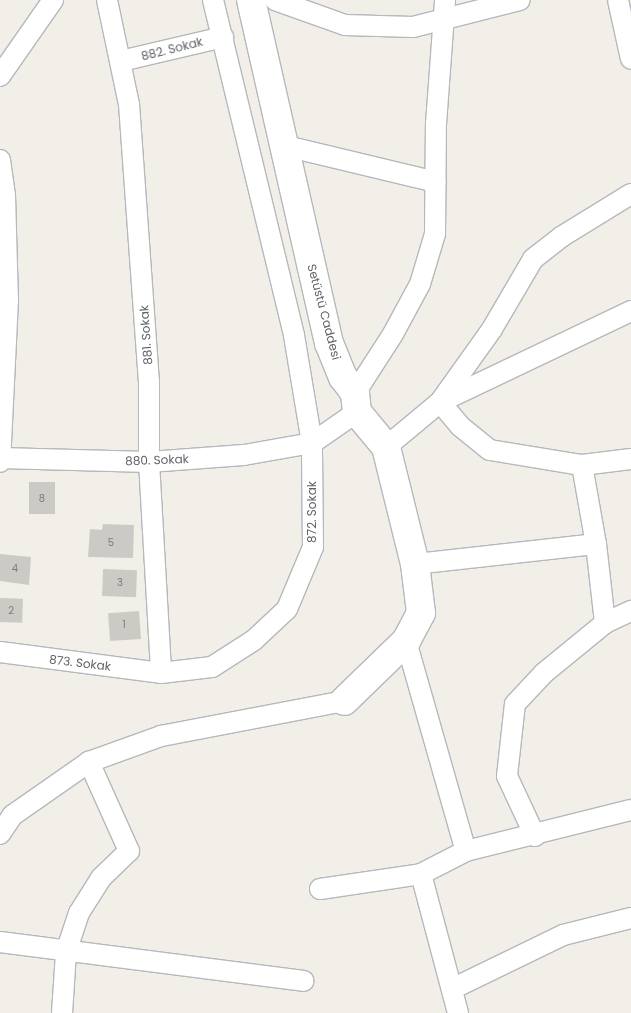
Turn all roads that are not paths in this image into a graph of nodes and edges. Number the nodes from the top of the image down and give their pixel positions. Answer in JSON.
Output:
{"nodes":[{"id":1,"x":53,"y":0,"type":"edge"},
{"id":2,"x":107,"y":0,"type":"edge"},
{"id":3,"x":213,"y":0,"type":"edge"},
{"id":4,"x":251,"y":0,"type":"edge"},
{"id":5,"x":275,"y":0,"type":"edge"},
{"id":6,"x":520,"y":0,"type":"edge"},
{"id":7,"x":618,"y":0,"type":"edge"},
{"id":8,"x":444,"y":10,"type":"edge"},
{"id":9,"x":223,"y":37,"type":"junction"},
{"id":10,"x":631,"y":59,"type":"edge"},
{"id":11,"x":121,"y":61,"type":"junction"},
{"id":12,"x":0,"y":76,"type":"edge"},
{"id":13,"x":282,"y":145,"type":"junction"},
{"id":14,"x":0,"y":160,"type":"edge"},
{"id":15,"x":436,"y":182,"type":"junction"},
{"id":16,"x":631,"y":194,"type":"edge"},
{"id":17,"x":631,"y":311,"type":"edge"},
{"id":18,"x":356,"y":402,"type":"junction"},
{"id":19,"x":440,"y":402,"type":"junction"},
{"id":20,"x":312,"y":443,"type":"junction"},
{"id":21,"x":386,"y":447,"type":"junction"},
{"id":22,"x":631,"y":459,"type":"edge"},
{"id":23,"x":0,"y":460,"type":"edge"},
{"id":24,"x":149,"y":462,"type":"junction"},
{"id":25,"x":582,"y":465,"type":"junction"},
{"id":26,"x":596,"y":544,"type":"junction"},
{"id":27,"x":415,"y":564,"type":"junction"},
{"id":28,"x":631,"y":611,"type":"edge"},
{"id":29,"x":605,"y":623,"type":"junction"},
{"id":30,"x":406,"y":641,"type":"junction"},
{"id":31,"x":0,"y":652,"type":"edge"},
{"id":32,"x":161,"y":673,"type":"junction"},
{"id":33,"x":344,"y":702,"type":"joint"},
{"id":34,"x":89,"y":762,"type":"junction"},
{"id":35,"x":631,"y":810,"type":"edge"},
{"id":36,"x":0,"y":834,"type":"edge"},
{"id":37,"x":535,"y":836,"type":"junction"},
{"id":38,"x":466,"y":851,"type":"junction"},
{"id":39,"x":421,"y":874,"type":"junction"},
{"id":40,"x":320,"y":889,"type":"dead end"},
{"id":41,"x":631,"y":918,"type":"edge"},
{"id":42,"x":0,"y":942,"type":"edge"},
{"id":43,"x":66,"y":952,"type":"junction"},
{"id":44,"x":304,"y":981,"type":"dead end"},
{"id":45,"x":452,"y":989,"type":"junction"},
{"id":46,"x":62,"y":1013,"type":"edge"},
{"id":47,"x":458,"y":1013,"type":"edge"}],
"edges":[{"from":1,"to":12,"type":"street"},
{"from":2,"to":11,"type":"street","name":"881. Sokak"},
{"from":3,"to":9,"type":"street","name":"872. Sokak"},
{"from":4,"to":13,"type":"street","name":"Setüstü Caddesi"},
{"from":5,"to":8,"type":"street"},
{"from":6,"to":8,"type":"street"},
{"from":7,"to":10,"type":"street"},
{"from":8,"to":15,"type":"street"},
{"from":9,"to":11,"type":"street","name":"882. Sokak"},
{"from":9,"to":20,"type":"street","name":"872. Sokak"},
{"from":11,"to":24,"type":"street","name":"881. Sokak"},
{"from":13,"to":15,"type":"street"},
{"from":13,"to":18,"type":"street","name":"Setüstü Caddesi"},
{"from":14,"to":23,"type":"street"},
{"from":15,"to":18,"type":"street"},
{"from":16,"to":19,"type":"street"},
{"from":17,"to":19,"type":"street"},
{"from":18,"to":20,"type":"street"},
{"from":18,"to":21,"type":"street","name":"Setüstü Caddesi"},
{"from":19,"to":21,"type":"street"},
{"from":19,"to":25,"type":"street"},
{"from":20,"to":24,"type":"street","name":"880. Sokak"},
{"from":20,"to":32,"type":"street","name":"872. Sokak"},
{"from":21,"to":27,"type":"street","name":"Setüstü Caddesi"},
{"from":22,"to":25,"type":"street"},
{"from":23,"to":24,"type":"street","name":"880. Sokak"},
{"from":24,"to":32,"type":"street","name":"881. Sokak"},
{"from":25,"to":26,"type":"street"},
{"from":26,"to":27,"type":"street"},
{"from":26,"to":29,"type":"street"},
{"from":27,"to":30,"type":"street","name":"Setüstü Caddesi"},
{"from":28,"to":29,"type":"street"},
{"from":29,"to":37,"type":"street"},
{"from":30,"to":33,"type":"street","name":"Setüstü Caddesi"},
{"from":30,"to":38,"type":"street"},
{"from":31,"to":32,"type":"street","name":"873. Sokak"},
{"from":33,"to":34,"type":"street"},
{"from":34,"to":36,"type":"street"},
{"from":34,"to":43,"type":"street"},
{"from":35,"to":37,"type":"street"},
{"from":37,"to":38,"type":"street"},
{"from":38,"to":39,"type":"street"},
{"from":39,"to":40,"type":"street"},
{"from":39,"to":45,"type":"street"},
{"from":41,"to":45,"type":"street"},
{"from":42,"to":43,"type":"street"},
{"from":43,"to":44,"type":"street"},
{"from":43,"to":46,"type":"street"},
{"from":45,"to":47,"type":"street"}]}
